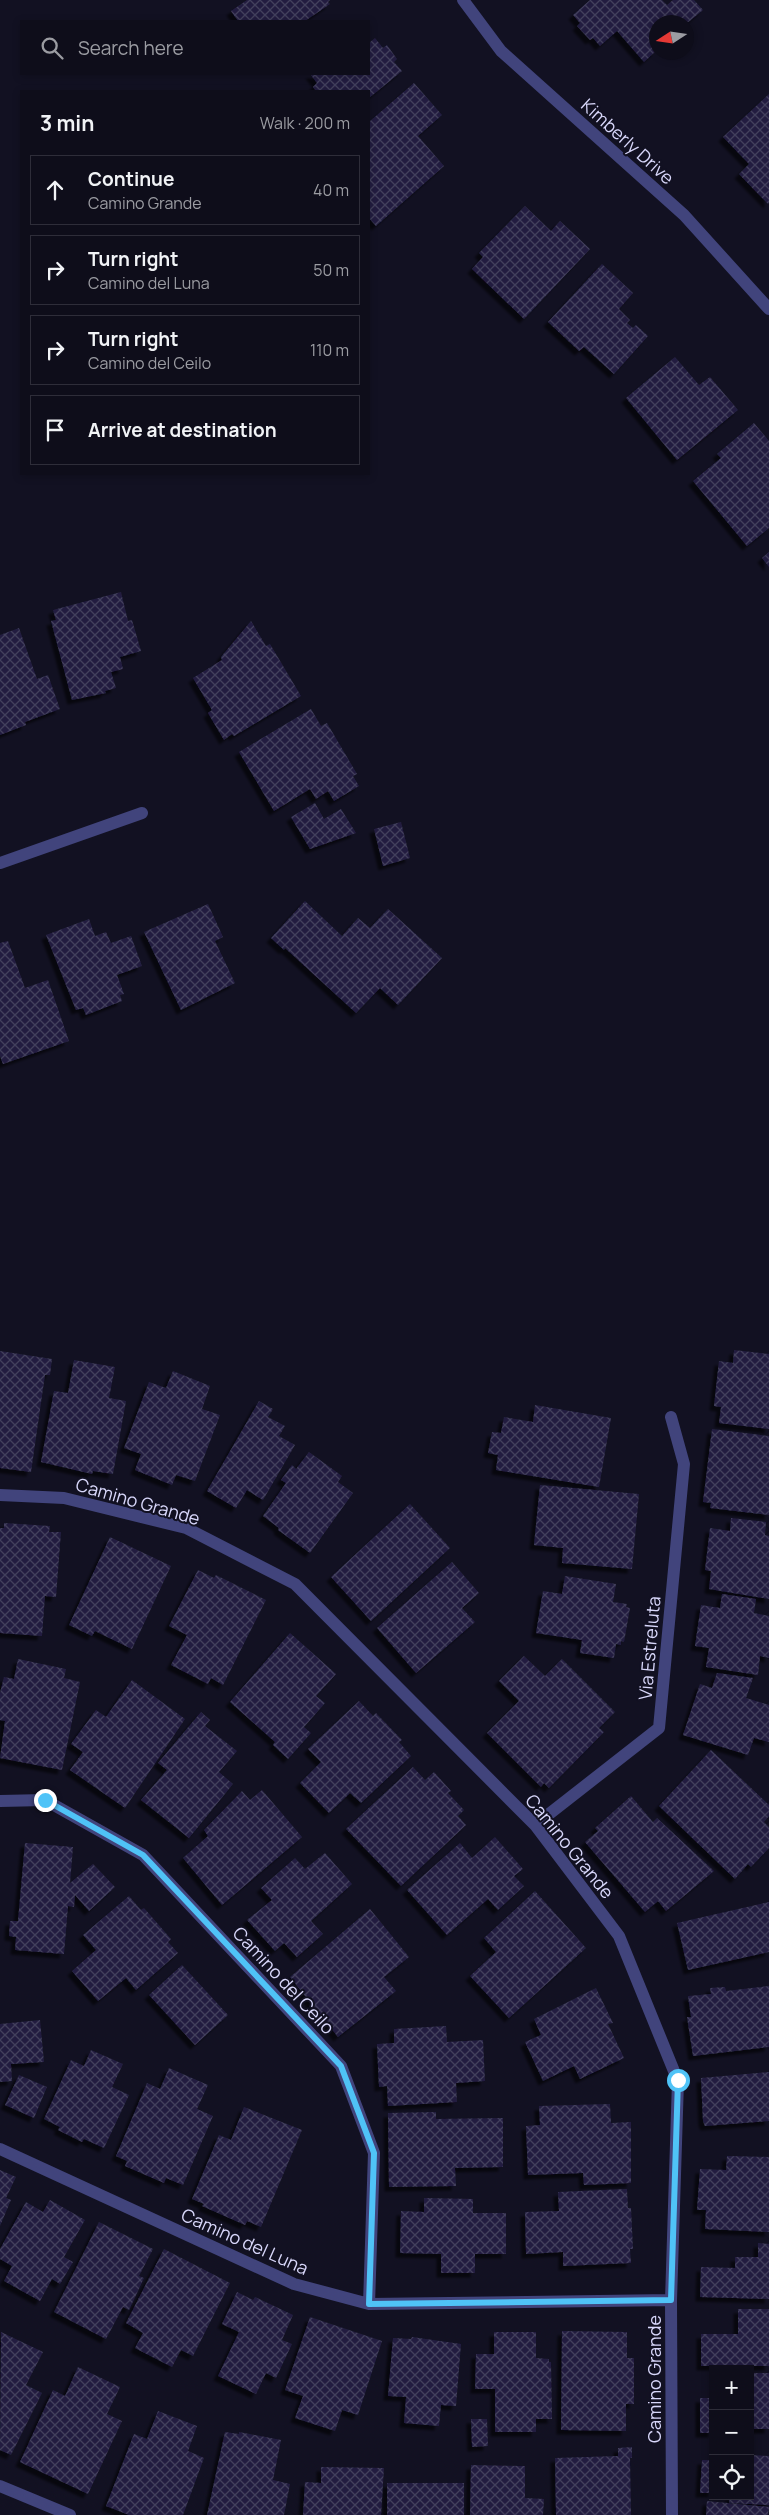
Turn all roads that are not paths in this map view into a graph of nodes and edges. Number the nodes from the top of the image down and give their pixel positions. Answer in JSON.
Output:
{"nodes":[{"id":1,"x":463,"y":0,"type":"edge"},
{"id":2,"x":769,"y":309,"type":"edge"},
{"id":3,"x":142,"y":813,"type":"dead end"},
{"id":4,"x":0,"y":863,"type":"edge"},
{"id":5,"x":671,"y":1417,"type":"dead end"},
{"id":6,"x":0,"y":1495,"type":"edge"},
{"id":7,"x":0,"y":1801,"type":"edge"},
{"id":8,"x":535,"y":1825,"type":"junction"},
{"id":9,"x":0,"y":2149,"type":"edge"},
{"id":10,"x":671,"y":2300,"type":"junction"},
{"id":11,"x":369,"y":2304,"type":"junction"},
{"id":12,"x":0,"y":2486,"type":"edge"},
{"id":13,"x":70,"y":2515,"type":"edge"},
{"id":14,"x":672,"y":2515,"type":"edge"}],
"edges":[{"from":1,"to":2,"type":"street","name":"Kimberly Drive"},
{"from":3,"to":4,"type":"street"},
{"from":5,"to":8,"type":"street","name":"Via Estreluta"},
{"from":6,"to":8,"type":"street","name":"Camino Grande"},
{"from":7,"to":11,"type":"street","name":"Camino del Ceilo"},
{"from":8,"to":10,"type":"street","name":"Camino Grande"},
{"from":9,"to":11,"type":"street","name":"Camino del Luna"},
{"from":10,"to":11,"type":"street","name":"Camino del Luna"},
{"from":10,"to":14,"type":"street","name":"Camino Grande"},
{"from":12,"to":13,"type":"street"}]}
